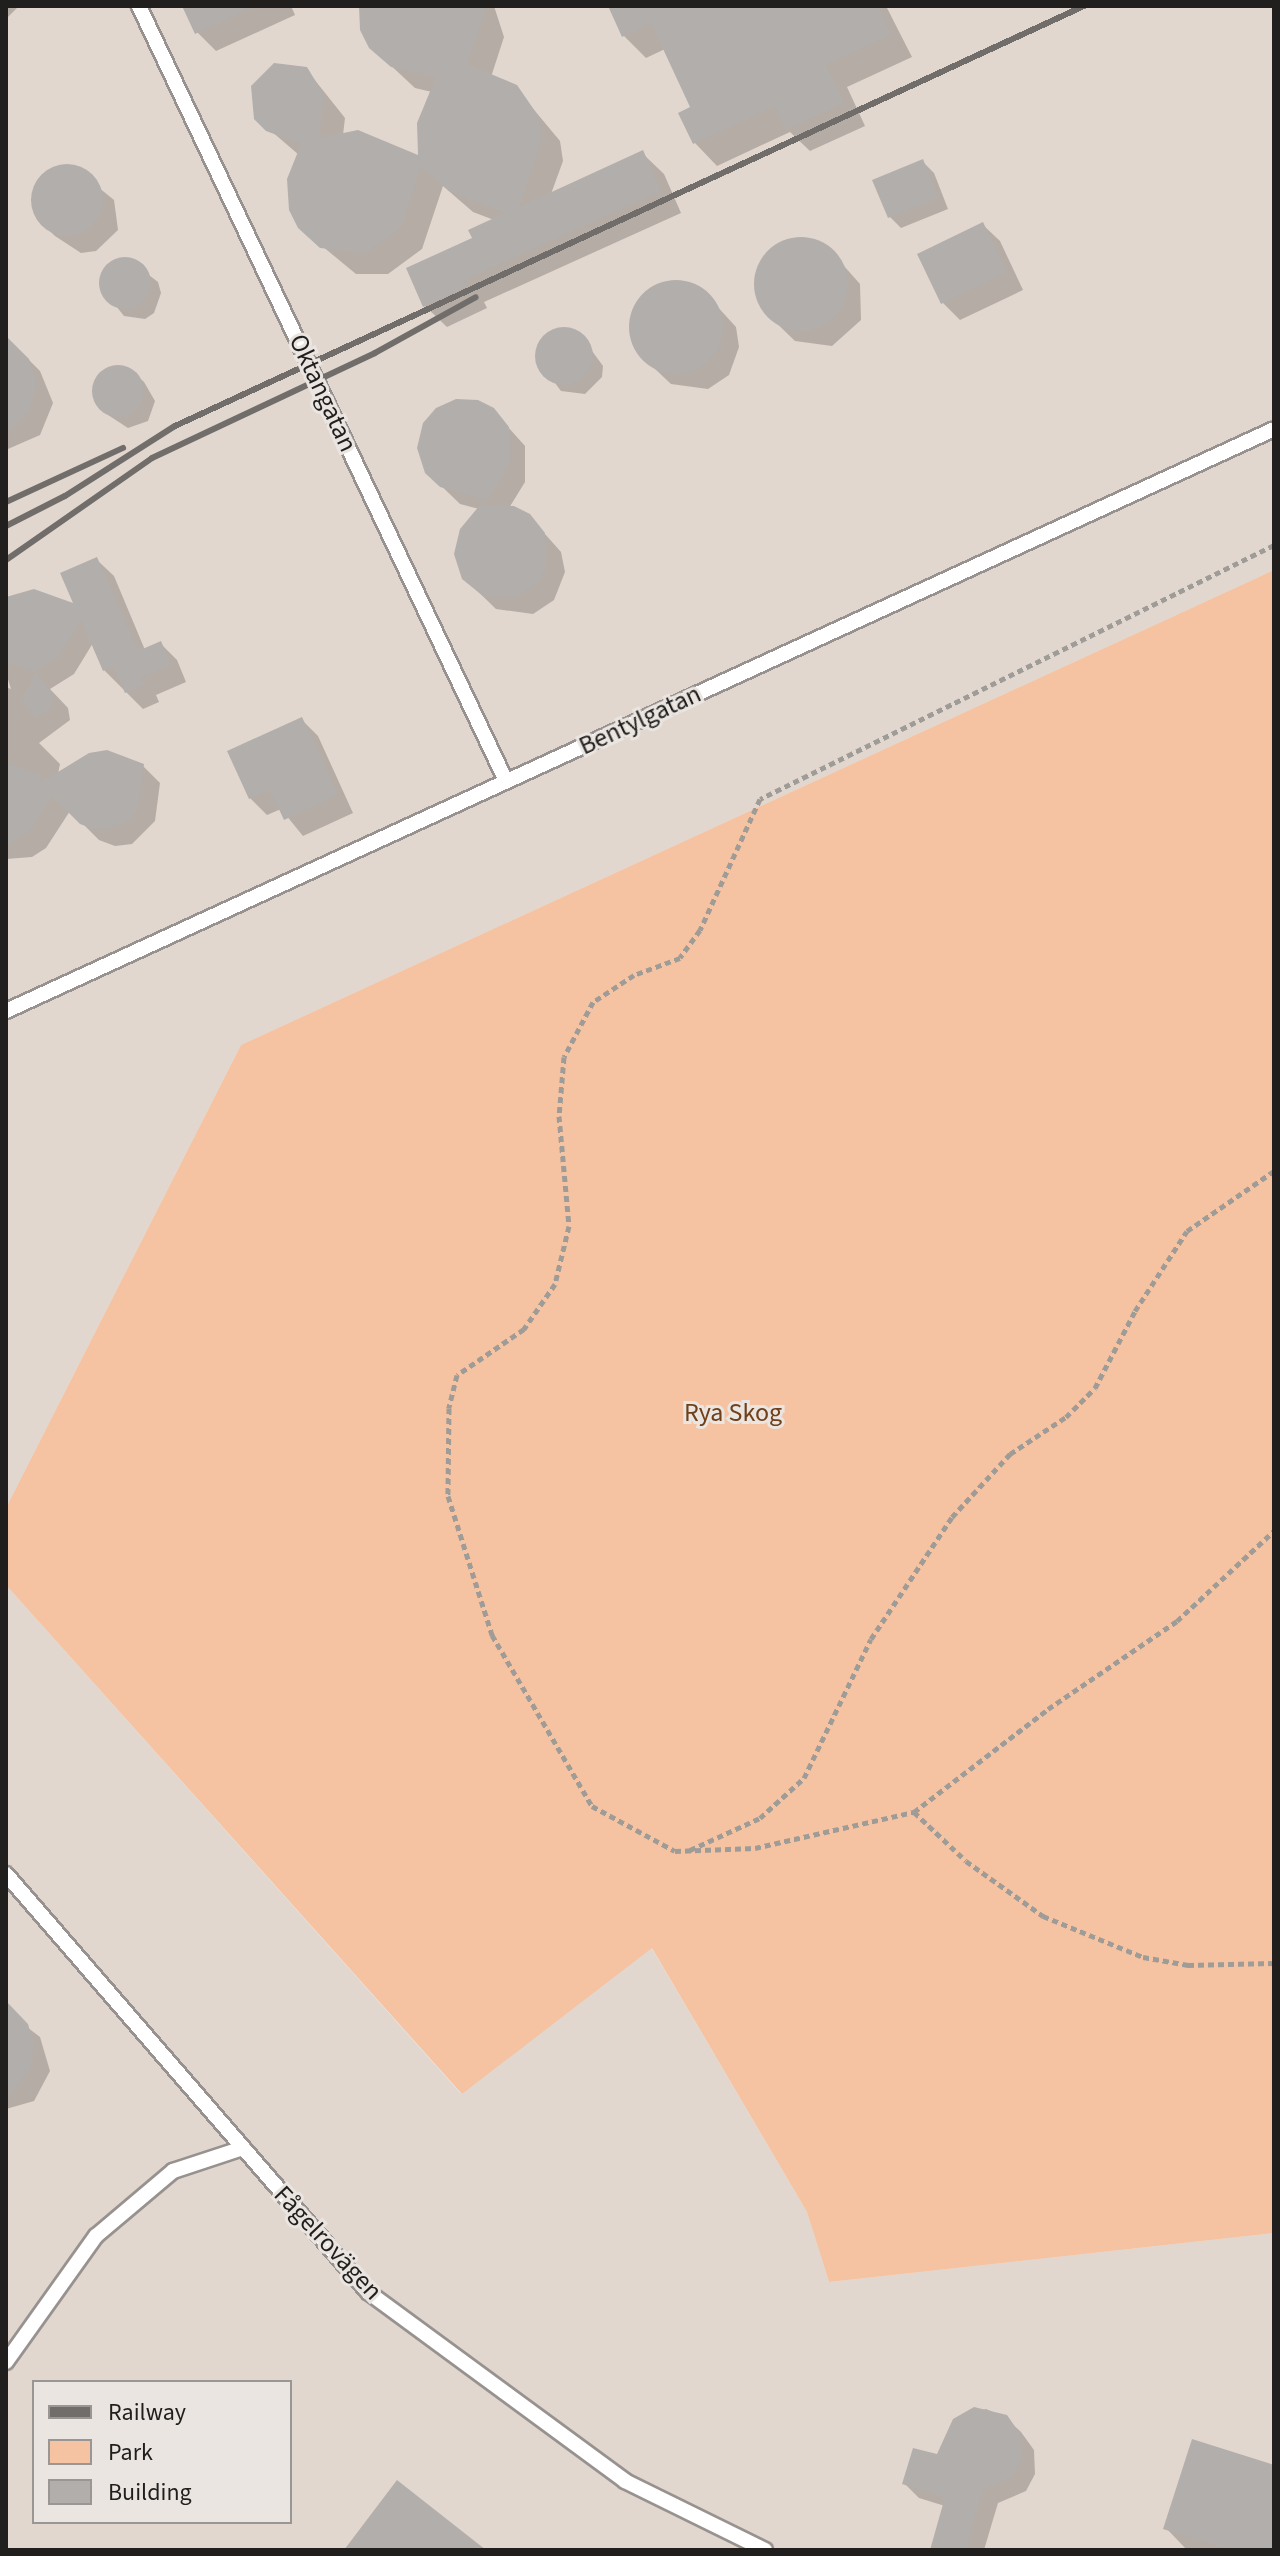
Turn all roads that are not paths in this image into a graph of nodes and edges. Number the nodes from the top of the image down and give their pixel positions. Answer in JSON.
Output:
{"nodes":[{"id":1,"x":139,"y":6,"type":"edge"},
{"id":2,"x":1274,"y":429,"type":"edge"},
{"id":3,"x":506,"y":781,"type":"junction"},
{"id":4,"x":6,"y":1011,"type":"edge"},
{"id":5,"x":6,"y":1874,"type":"edge"},
{"id":6,"x":243,"y":2148,"type":"junction"},
{"id":7,"x":6,"y":2362,"type":"edge"},
{"id":8,"x":765,"y":2550,"type":"edge"}],
"edges":[{"from":1,"to":3,"type":"lane","name":"Oktangatan"},
{"from":2,"to":3,"type":"lane","name":"Bentylgatan"},
{"from":3,"to":4,"type":"lane","name":"Bentylgatan"},
{"from":5,"to":6,"type":"lane","name":"Fågelrovägen"},
{"from":6,"to":7,"type":"lane"},
{"from":6,"to":8,"type":"lane","name":"Fågelrovägen"}]}
